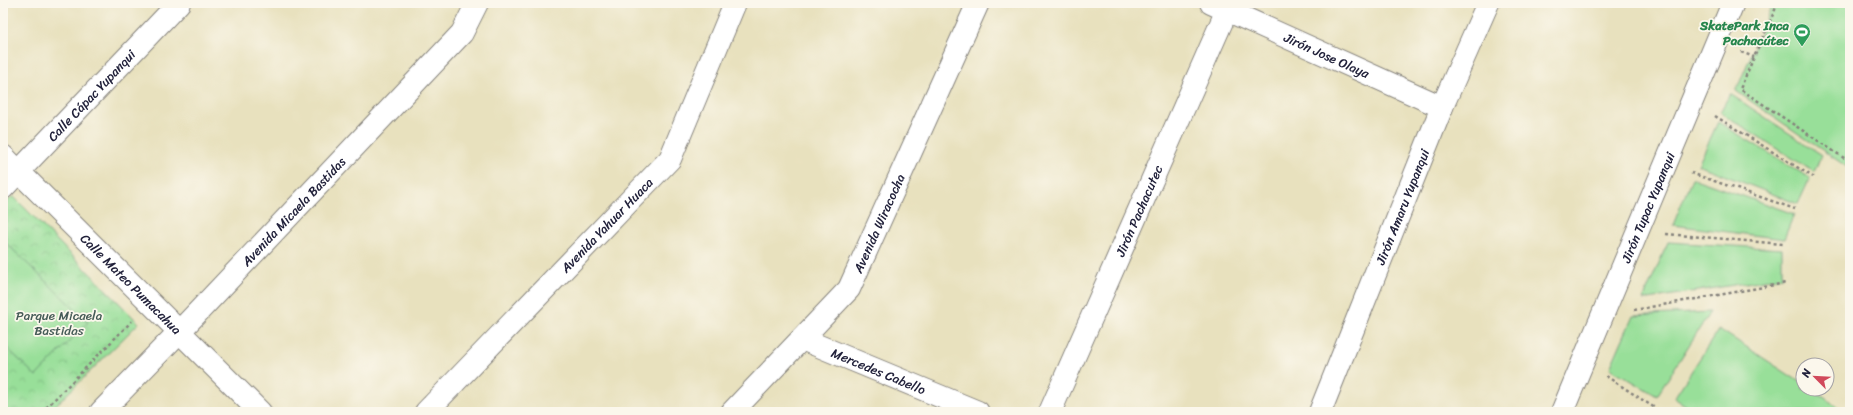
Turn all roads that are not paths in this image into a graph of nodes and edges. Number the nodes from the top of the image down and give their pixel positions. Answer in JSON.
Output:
{"nodes":[{"id":1,"x":179,"y":3,"type":"edge"},
{"id":2,"x":477,"y":3,"type":"edge"},
{"id":3,"x":735,"y":3,"type":"edge"},
{"id":4,"x":978,"y":3,"type":"edge"},
{"id":5,"x":1488,"y":3,"type":"edge"},
{"id":6,"x":1733,"y":3,"type":"edge"},
{"id":7,"x":1219,"y":7,"type":"edge"},
{"id":8,"x":1442,"y":108,"type":"junction"},
{"id":9,"x":3,"y":156,"type":"edge"},
{"id":10,"x":19,"y":172,"type":"junction"},
{"id":11,"x":3,"y":188,"type":"edge"},
{"id":12,"x":179,"y":332,"type":"junction"},
{"id":13,"x":802,"y":339,"type":"junction"},
{"id":14,"x":101,"y":412,"type":"edge"},
{"id":15,"x":260,"y":412,"type":"edge"},
{"id":16,"x":426,"y":412,"type":"edge"},
{"id":17,"x":732,"y":412,"type":"edge"},
{"id":18,"x":978,"y":412,"type":"edge"},
{"id":19,"x":1050,"y":412,"type":"edge"},
{"id":20,"x":1320,"y":412,"type":"edge"},
{"id":21,"x":1562,"y":412,"type":"edge"}],
"edges":[{"from":1,"to":10,"type":"street","name":"Calle Cápac Yupanqui"},
{"from":2,"to":12,"type":"street","name":"Avenida Micaela Bastidas"},
{"from":3,"to":16,"type":"street","name":"Avenida Yahuar Huaca"},
{"from":4,"to":13,"type":"street","name":"Avenida Wiracocha"},
{"from":5,"to":8,"type":"street","name":"Jirón Amaru Yupanqui"},
{"from":6,"to":21,"type":"street","name":"Jirón Tupac Yupanqui"},
{"from":7,"to":8,"type":"street","name":"Jirón Jose Olaya"},
{"from":7,"to":19,"type":"street","name":"Jirón Pachacutec"},
{"from":8,"to":20,"type":"street","name":"Jirón Amaru Yupanqui"},
{"from":9,"to":10,"type":"street","name":"Calle Mateo Pumacahua"},
{"from":10,"to":11,"type":"street","name":"Calle Cápac Yupanqui"},
{"from":10,"to":12,"type":"street","name":"Calle Mateo Pumacahua"},
{"from":12,"to":14,"type":"street","name":"Avenida Micaela Bastidas"},
{"from":12,"to":15,"type":"street","name":"Calle Mateo Pumacahua"},
{"from":13,"to":17,"type":"street","name":"Avenida Wiracocha"},
{"from":13,"to":18,"type":"street","name":"Mercedes Cabello"}]}
